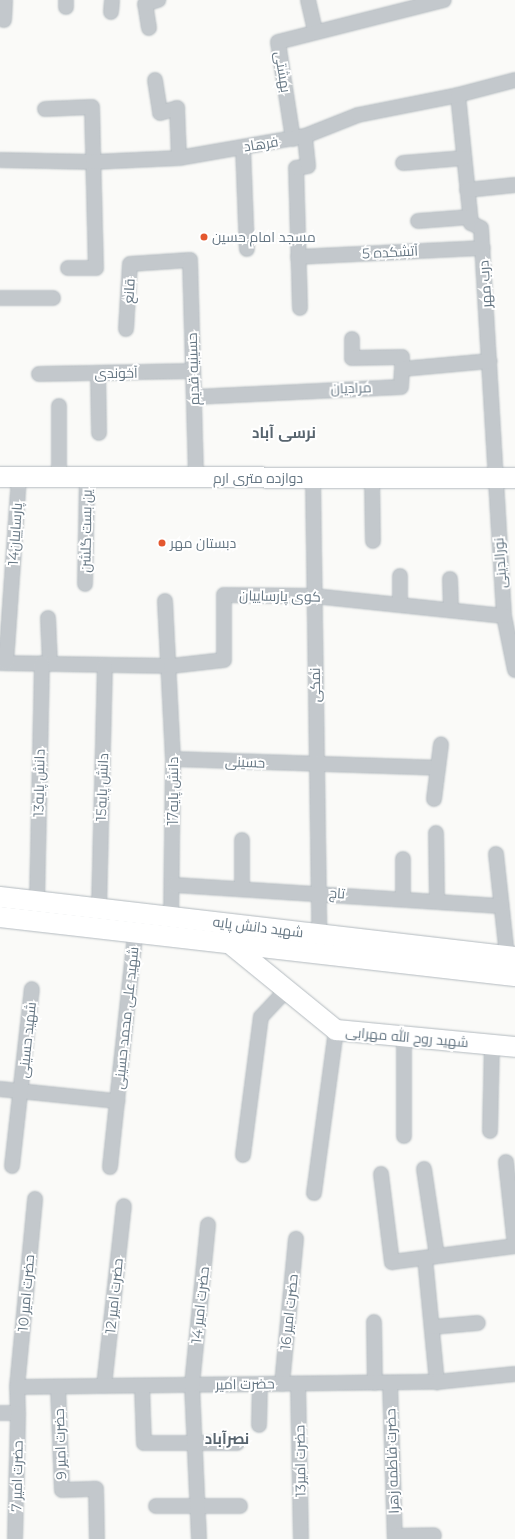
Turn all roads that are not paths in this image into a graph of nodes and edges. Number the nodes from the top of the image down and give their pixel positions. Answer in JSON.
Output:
{"nodes":[{"id":1,"x":5,"y":0,"type":"edge"},
{"id":2,"x":158,"y":0,"type":"edge"},
{"id":3,"x":308,"y":0,"type":"edge"},
{"id":4,"x":444,"y":0,"type":"edge"},
{"id":5,"x":4,"y":20,"type":"dead end"},
{"id":6,"x":149,"y":28,"type":"dead end"},
{"id":7,"x":315,"y":31,"type":"junction"},
{"id":8,"x":156,"y":80,"type":"dead end"},
{"id":9,"x":515,"y":80,"type":"edge"},
{"id":10,"x":458,"y":96,"type":"junction"},
{"id":11,"x":45,"y":109,"type":"dead end"},
{"id":12,"x":299,"y":137,"type":"junction"},
{"id":13,"x":243,"y":147,"type":"junction"},
{"id":14,"x":179,"y":158,"type":"junction"},
{"id":15,"x":464,"y":158,"type":"junction"},
{"id":16,"x":0,"y":160,"type":"edge"},
{"id":17,"x":93,"y":162,"type":"junction"},
{"id":18,"x":403,"y":163,"type":"dead end"},
{"id":19,"x":515,"y":185,"type":"edge"},
{"id":20,"x":467,"y":190,"type":"junction"},
{"id":21,"x":470,"y":217,"type":"junction"},
{"id":22,"x":418,"y":221,"type":"dead end"},
{"id":23,"x":483,"y":248,"type":"junction"},
{"id":24,"x":247,"y":249,"type":"dead end"},
{"id":25,"x":298,"y":256,"type":"junction"},
{"id":26,"x":190,"y":260,"type":"joint"},
{"id":27,"x":68,"y":268,"type":"dead end"},
{"id":28,"x":0,"y":298,"type":"edge"},
{"id":29,"x":53,"y":298,"type":"dead end"},
{"id":30,"x":300,"y":308,"type":"dead end"},
{"id":31,"x":126,"y":330,"type":"dead end"},
{"id":32,"x":352,"y":339,"type":"dead end"},
{"id":33,"x":490,"y":361,"type":"junction"},
{"id":34,"x":402,"y":369,"type":"junction"},
{"id":35,"x":193,"y":371,"type":"junction"},
{"id":36,"x":98,"y":373,"type":"junction"},
{"id":37,"x":39,"y":374,"type":"dead end"},
{"id":38,"x":194,"y":397,"type":"junction"},
{"id":39,"x":59,"y":406,"type":"dead end"},
{"id":40,"x":99,"y":433,"type":"dead end"},
{"id":41,"x":9,"y":477,"type":"edge"},
{"id":42,"x":59,"y":478,"type":"junction"},
{"id":43,"x":87,"y":478,"type":"junction"},
{"id":44,"x":196,"y":478,"type":"junction"},
{"id":45,"x":515,"y":478,"type":"edge"},
{"id":46,"x":313,"y":479,"type":"junction"},
{"id":47,"x":372,"y":479,"type":"junction"},
{"id":48,"x":494,"y":479,"type":"junction"},
{"id":49,"x":373,"y":541,"type":"dead end"},
{"id":50,"x":400,"y":576,"type":"dead end"},
{"id":51,"x":450,"y":579,"type":"dead end"},
{"id":52,"x":85,"y":584,"type":"dead end"},
{"id":53,"x":314,"y":596,"type":"junction"},
{"id":54,"x":164,"y":601,"type":"dead end"},
{"id":55,"x":400,"y":605,"type":"junction"},
{"id":56,"x":451,"y":610,"type":"junction"},
{"id":57,"x":504,"y":616,"type":"junction"},
{"id":58,"x":48,"y":618,"type":"dead end"},
{"id":59,"x":3,"y":663,"type":"edge"},
{"id":60,"x":46,"y":664,"type":"junction"},
{"id":61,"x":105,"y":665,"type":"junction"},
{"id":62,"x":170,"y":666,"type":"junction"},
{"id":63,"x":515,"y":670,"type":"edge"},
{"id":64,"x":441,"y":744,"type":"dead end"},
{"id":65,"x":173,"y":760,"type":"junction"},
{"id":66,"x":316,"y":765,"type":"junction"},
{"id":67,"x":438,"y":768,"type":"junction"},
{"id":68,"x":434,"y":799,"type":"dead end"},
{"id":69,"x":436,"y":832,"type":"dead end"},
{"id":70,"x":242,"y":840,"type":"dead end"},
{"id":71,"x":496,"y":854,"type":"dead end"},
{"id":72,"x":403,"y":859,"type":"dead end"},
{"id":73,"x":174,"y":885,"type":"junction"},
{"id":74,"x":242,"y":888,"type":"junction"},
{"id":75,"x":318,"y":892,"type":"junction"},
{"id":76,"x":0,"y":897,"type":"edge"},
{"id":77,"x":403,"y":898,"type":"junction"},
{"id":78,"x":437,"y":900,"type":"junction"},
{"id":79,"x":37,"y":902,"type":"junction"},
{"id":80,"x":500,"y":906,"type":"junction"},
{"id":81,"x":99,"y":908,"type":"junction"},
{"id":82,"x":0,"y":917,"type":"edge"},
{"id":83,"x":171,"y":917,"type":"junction"},
{"id":84,"x":236,"y":924,"type":"junction"},
{"id":85,"x":134,"y":934,"type":"junction"},
{"id":86,"x":319,"y":934,"type":"junction"},
{"id":87,"x":233,"y":946,"type":"junction"},
{"id":88,"x":511,"y":957,"type":"edge"},
{"id":89,"x":515,"y":976,"type":"edge"},
{"id":90,"x":32,"y":989,"type":"dead end"},
{"id":91,"x":287,"y":989,"type":"junction"},
{"id":92,"x":336,"y":1030,"type":"junction"},
{"id":93,"x":404,"y":1036,"type":"junction"},
{"id":94,"x":492,"y":1045,"type":"junction"},
{"id":95,"x":515,"y":1047,"type":"edge"},
{"id":96,"x":0,"y":1089,"type":"edge"},
{"id":97,"x":21,"y":1091,"type":"junction"},
{"id":98,"x":117,"y":1101,"type":"junction"},
{"id":99,"x":490,"y":1131,"type":"dead end"},
{"id":100,"x":404,"y":1136,"type":"dead end"},
{"id":101,"x":243,"y":1155,"type":"dead end"},
{"id":102,"x":506,"y":1162,"type":"dead end"},
{"id":103,"x":12,"y":1166,"type":"dead end"},
{"id":104,"x":110,"y":1166,"type":"dead end"},
{"id":105,"x":424,"y":1169,"type":"dead end"},
{"id":106,"x":381,"y":1174,"type":"dead end"},
{"id":107,"x":314,"y":1193,"type":"dead end"},
{"id":108,"x":35,"y":1199,"type":"dead end"},
{"id":109,"x":124,"y":1206,"type":"dead end"},
{"id":110,"x":208,"y":1225,"type":"dead end"},
{"id":111,"x":296,"y":1239,"type":"dead end"},
{"id":112,"x":515,"y":1246,"type":"edge"},
{"id":113,"x":431,"y":1257,"type":"junction"},
{"id":114,"x":374,"y":1322,"type":"dead end"},
{"id":115,"x":478,"y":1323,"type":"dead end"},
{"id":116,"x":432,"y":1327,"type":"junction"},
{"id":117,"x":515,"y":1374,"type":"edge"},
{"id":118,"x":437,"y":1382,"type":"junction"},
{"id":119,"x":375,"y":1383,"type":"junction"},
{"id":120,"x":390,"y":1383,"type":"junction"},
{"id":121,"x":260,"y":1384,"type":"junction"},
{"id":122,"x":282,"y":1384,"type":"junction"},
{"id":123,"x":298,"y":1384,"type":"junction"},
{"id":124,"x":192,"y":1385,"type":"junction"},
{"id":125,"x":58,"y":1386,"type":"junction"},
{"id":126,"x":104,"y":1386,"type":"junction"},
{"id":127,"x":142,"y":1386,"type":"junction"},
{"id":128,"x":17,"y":1387,"type":"junction"},
{"id":129,"x":0,"y":1413,"type":"edge"},
{"id":130,"x":18,"y":1413,"type":"junction"},
{"id":131,"x":259,"y":1425,"type":"dead end"},
{"id":132,"x":195,"y":1443,"type":"junction"},
{"id":133,"x":237,"y":1443,"type":"dead end"},
{"id":134,"x":156,"y":1506,"type":"dead end"},
{"id":135,"x":197,"y":1506,"type":"junction"},
{"id":136,"x":240,"y":1506,"type":"dead end"},
{"id":137,"x":434,"y":1535,"type":"dead end"},
{"id":138,"x":395,"y":1538,"type":"edge"},
{"id":139,"x":16,"y":1539,"type":"edge"},
{"id":140,"x":97,"y":1539,"type":"edge"},
{"id":141,"x":199,"y":1539,"type":"edge"},
{"id":142,"x":301,"y":1539,"type":"edge"}],
"edges":[{"from":1,"to":5,"type":"street"},
{"from":2,"to":6,"type":"street"},
{"from":3,"to":7,"type":"street"},
{"from":4,"to":7,"type":"street","name":"بهشتی"},
{"from":7,"to":12,"type":"street","name":"بهشتی"},
{"from":8,"to":14,"type":"street"},
{"from":9,"to":10,"type":"street","name":"فرهاد"},
{"from":10,"to":12,"type":"street","name":"فرهاد"},
{"from":10,"to":15,"type":"street"},
{"from":11,"to":17,"type":"street"},
{"from":12,"to":13,"type":"street","name":"فرهاد"},
{"from":12,"to":25,"type":"street"},
{"from":13,"to":14,"type":"street","name":"فرهاد"},
{"from":13,"to":24,"type":"street"},
{"from":14,"to":17,"type":"street","name":"فرهاد"},
{"from":15,"to":18,"type":"street"},
{"from":15,"to":20,"type":"street"},
{"from":16,"to":17,"type":"street","name":"فرهاد"},
{"from":17,"to":27,"type":"street"},
{"from":19,"to":20,"type":"street"},
{"from":20,"to":21,"type":"street"},
{"from":21,"to":22,"type":"street"},
{"from":21,"to":23,"type":"street","name":"درب مهر"},
{"from":23,"to":25,"type":"street","name":"آتشکده 5"},
{"from":23,"to":33,"type":"street","name":"درب مهر"},
{"from":25,"to":30,"type":"street"},
{"from":26,"to":31,"type":"street","name":"قانع"},
{"from":26,"to":35,"type":"street","name":"حسینیه قدیم"},
{"from":28,"to":29,"type":"street"},
{"from":32,"to":34,"type":"street"},
{"from":33,"to":34,"type":"street"},
{"from":33,"to":48,"type":"street","name":"درب مهر"},
{"from":34,"to":38,"type":"street","name":"مرادیان"},
{"from":35,"to":36,"type":"street","name":"آخوندی"},
{"from":35,"to":38,"type":"street","name":"حسینیه قدیم"},
{"from":36,"to":37,"type":"street","name":"آخوندی"},
{"from":36,"to":40,"type":"street"},
{"from":38,"to":44,"type":"street","name":"حسینیه قدیم"},
{"from":39,"to":42,"type":"street"},
{"from":41,"to":42,"type":"street","name":"دوازده متری ارم"},
{"from":41,"to":59,"type":"street","name":"پارساییان14"},
{"from":42,"to":43,"type":"street","name":"دوازده متری ارم"},
{"from":43,"to":44,"type":"street","name":"دوازده متری ارم"},
{"from":43,"to":52,"type":"street","name":"ین بست گلشن"},
{"from":44,"to":46,"type":"street","name":"دوازده متری ارم"},
{"from":45,"to":48,"type":"street","name":"دوازده متری ارم"},
{"from":46,"to":47,"type":"street","name":"دوازده متری ارم"},
{"from":46,"to":53,"type":"street","name":"نمکی"},
{"from":47,"to":48,"type":"street","name":"دوازده متری ارم"},
{"from":47,"to":49,"type":"street"},
{"from":48,"to":57,"type":"street","name":"نورالدینی"},
{"from":50,"to":55,"type":"street"},
{"from":51,"to":56,"type":"street"},
{"from":53,"to":55,"type":"street","name":"کوی پارساییان"},
{"from":53,"to":62,"type":"street","name":"کوی پارساییان"},
{"from":53,"to":66,"type":"street","name":"نمکی"},
{"from":54,"to":62,"type":"street","name":"دانش پایه17"},
{"from":55,"to":56,"type":"street","name":"کوی پارساییان"},
{"from":56,"to":57,"type":"street","name":"کوی پارساییان"},
{"from":57,"to":63,"type":"street","name":"نورالدینی"},
{"from":58,"to":60,"type":"street","name":"دانش پایه13"},
{"from":59,"to":60,"type":"street","name":"کوی پارساییان"},
{"from":60,"to":61,"type":"street","name":"کوی پارساییان"},
{"from":60,"to":79,"type":"street","name":"دانش پایه13"},
{"from":61,"to":62,"type":"street","name":"کوی پارساییان"},
{"from":61,"to":81,"type":"street","name":"دانش پایه15"},
{"from":62,"to":65,"type":"street","name":"دانش پایه17"},
{"from":64,"to":67,"type":"street"},
{"from":65,"to":66,"type":"street","name":"حسینی"},
{"from":65,"to":73,"type":"street","name":"دانش پایه17"},
{"from":66,"to":67,"type":"street","name":"حسینی"},
{"from":66,"to":75,"type":"street","name":"نمکی"},
{"from":67,"to":68,"type":"street"},
{"from":69,"to":78,"type":"street"},
{"from":70,"to":74,"type":"street"},
{"from":71,"to":80,"type":"street"},
{"from":72,"to":77,"type":"street"},
{"from":73,"to":74,"type":"street","name":"تاچ"},
{"from":73,"to":83,"type":"street","name":"دانش پایه17"},
{"from":74,"to":75,"type":"street","name":"تاچ"},
{"from":75,"to":77,"type":"street","name":"تاچ"},
{"from":75,"to":86,"type":"street","name":"نمکی"},
{"from":76,"to":79,"type":"street","name":"شهید دانش پایه"},
{"from":77,"to":78,"type":"street","name":"تاچ"},
{"from":78,"to":80,"type":"street","name":"تاچ"},
{"from":79,"to":81,"type":"street","name":"شهید دانش پایه"},
{"from":80,"to":88,"type":"street"},
{"from":81,"to":83,"type":"street","name":"شهید دانش پایه"},
{"from":82,"to":85,"type":"street","name":"شهید دانش پایه"},
{"from":83,"to":84,"type":"street","name":"شهید دانش پایه"},
{"from":84,"to":86,"type":"street","name":"شهید دانش پایه"},
{"from":84,"to":87,"type":"street"},
{"from":85,"to":87,"type":"street","name":"شهید دانش پایه"},
{"from":85,"to":98,"type":"street","name":"شهید علی محمد حسینی"},
{"from":86,"to":88,"type":"street","name":"شهید دانش پایه"},
{"from":87,"to":89,"type":"street","name":"شهید دانش پایه"},
{"from":87,"to":91,"type":"street","name":"شهید روح الله مهرابی"},
{"from":90,"to":97,"type":"street","name":"شهید حسینی"},
{"from":91,"to":92,"type":"street","name":"شهید روح الله مهرابی"},
{"from":91,"to":101,"type":"street"},
{"from":92,"to":93,"type":"street","name":"شهید روح الله مهرابی"},
{"from":92,"to":107,"type":"street"},
{"from":93,"to":94,"type":"street","name":"شهید روح الله مهرابی"},
{"from":93,"to":100,"type":"street"},
{"from":94,"to":95,"type":"street","name":"شهید روح الله مهرابی"},
{"from":94,"to":99,"type":"street"},
{"from":96,"to":97,"type":"street","name":"شهید علی محمد حسینی"},
{"from":97,"to":98,"type":"street","name":"شهید علی محمد حسینی"},
{"from":97,"to":103,"type":"street","name":"شهید حسینی"},
{"from":98,"to":104,"type":"street"},
{"from":102,"to":112,"type":"street"},
{"from":105,"to":113,"type":"street"},
{"from":106,"to":113,"type":"street"},
{"from":108,"to":128,"type":"street","name":"حضرت امیر 10"},
{"from":109,"to":126,"type":"street","name":"حضرت امیر 12"},
{"from":110,"to":124,"type":"street","name":"حضرت امیر 14"},
{"from":111,"to":122,"type":"street","name":"حضرت امیر 16"},
{"from":112,"to":113,"type":"street"},
{"from":113,"to":116,"type":"street"},
{"from":114,"to":119,"type":"street"},
{"from":115,"to":116,"type":"street"},
{"from":116,"to":118,"type":"street"},
{"from":117,"to":118,"type":"street","name":"حضرت امیر"},
{"from":118,"to":120,"type":"street","name":"حضرت امیر"},
{"from":119,"to":120,"type":"street","name":"حضرت امیر"},
{"from":119,"to":123,"type":"street","name":"حضرت امیر"},
{"from":120,"to":138,"type":"street","name":"حضرت فاطمه زهرا"},
{"from":121,"to":122,"type":"street","name":"حضرت امیر"},
{"from":121,"to":124,"type":"street","name":"حضرت امیر"},
{"from":121,"to":131,"type":"street"},
{"from":122,"to":123,"type":"street","name":"حضرت امیر"},
{"from":123,"to":142,"type":"street","name":"حضرت امیر13"},
{"from":124,"to":127,"type":"street","name":"حضرت امیر"},
{"from":124,"to":132,"type":"street","name":"حضرت امیر 14"},
{"from":125,"to":126,"type":"street","name":"حضرت امیر"},
{"from":125,"to":128,"type":"street","name":"حضرت امیر"},
{"from":125,"to":140,"type":"street","name":"حضرت امیر 9"},
{"from":126,"to":127,"type":"street","name":"حضرت امیر"},
{"from":127,"to":132,"type":"street"},
{"from":128,"to":130,"type":"street"},
{"from":129,"to":130,"type":"street"},
{"from":130,"to":139,"type":"street","name":"حضرت امیر 7"},
{"from":132,"to":133,"type":"street"},
{"from":132,"to":135,"type":"street","name":"حضرت امیر 14"},
{"from":134,"to":135,"type":"street"},
{"from":135,"to":136,"type":"street"},
{"from":135,"to":141,"type":"street","name":"حضرت امیر 14"},
{"from":137,"to":138,"type":"street"}]}
